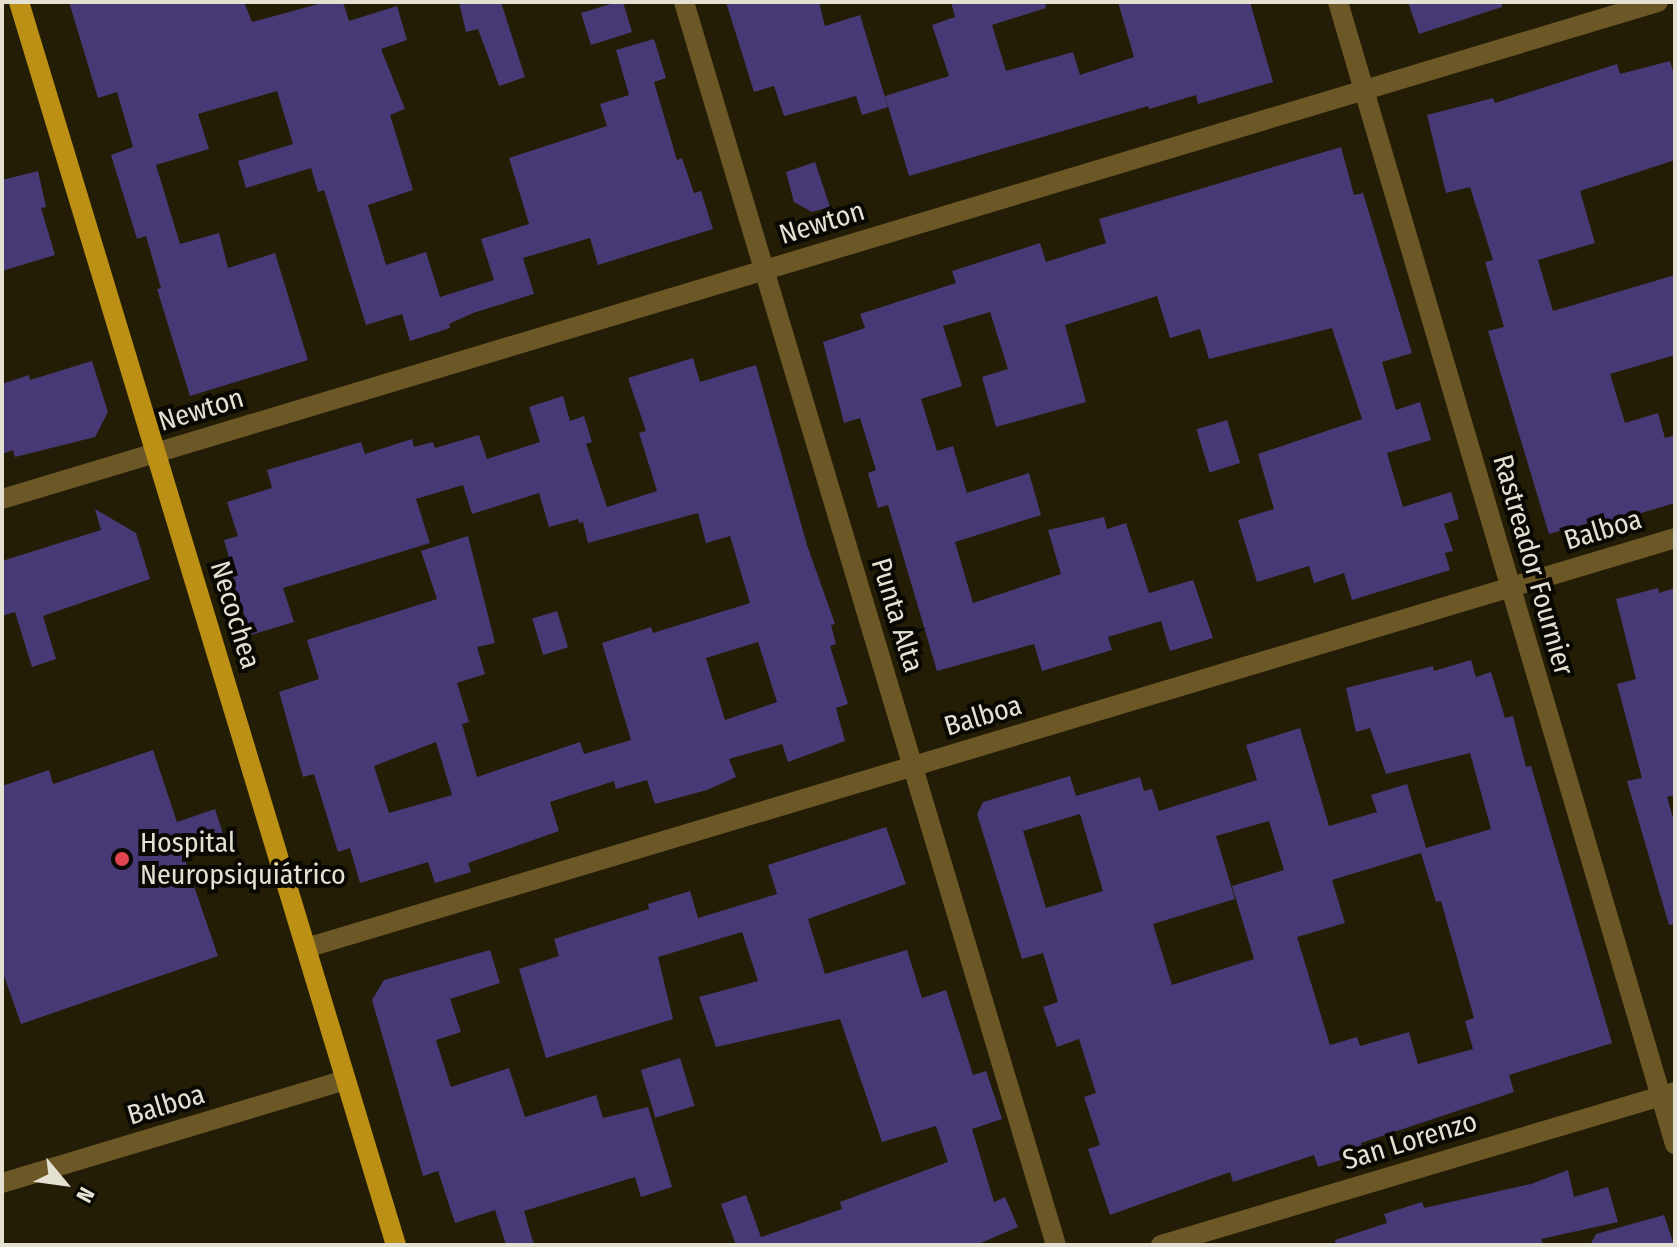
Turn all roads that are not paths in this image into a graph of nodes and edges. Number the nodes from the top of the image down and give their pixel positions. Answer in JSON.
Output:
{"nodes":[{"id":1,"x":19,"y":2,"type":"edge"},
{"id":2,"x":684,"y":2,"type":"edge"},
{"id":3,"x":1338,"y":2,"type":"edge"},
{"id":4,"x":1658,"y":2,"type":"edge"},
{"id":5,"x":1365,"y":90,"type":"junction"},
{"id":6,"x":764,"y":270,"type":"junction"},
{"id":7,"x":156,"y":453,"type":"junction"},
{"id":8,"x":2,"y":499,"type":"edge"},
{"id":9,"x":1675,"y":538,"type":"edge"},
{"id":10,"x":1511,"y":587,"type":"junction"},
{"id":11,"x":913,"y":767,"type":"junction"},
{"id":12,"x":306,"y":948,"type":"junction"},
{"id":13,"x":346,"y":1080,"type":"junction"},
{"id":14,"x":1668,"y":1094,"type":"edge"},
{"id":15,"x":1675,"y":1144,"type":"edge"},
{"id":16,"x":2,"y":1183,"type":"edge"},
{"id":17,"x":396,"y":1245,"type":"edge"},
{"id":18,"x":1056,"y":1245,"type":"edge"},
{"id":19,"x":1161,"y":1245,"type":"edge"}],
"edges":[{"from":1,"to":7,"type":"main road","name":"Necochea"},
{"from":2,"to":6,"type":"street","name":"Punta Alta"},
{"from":3,"to":5,"type":"street","name":"Rastreador Fournier"},
{"from":4,"to":5,"type":"street","name":"Newton"},
{"from":5,"to":6,"type":"street","name":"Newton"},
{"from":5,"to":10,"type":"street","name":"Rastreador Fournier"},
{"from":6,"to":7,"type":"street","name":"Newton"},
{"from":6,"to":11,"type":"street","name":"Punta Alta"},
{"from":7,"to":8,"type":"street","name":"Newton"},
{"from":7,"to":12,"type":"main road","name":"Necochea"},
{"from":9,"to":10,"type":"street","name":"Balboa"},
{"from":10,"to":11,"type":"street","name":"Balboa"},
{"from":10,"to":14,"type":"street","name":"Rastreador Fournier"},
{"from":11,"to":12,"type":"street","name":"Balboa"},
{"from":11,"to":18,"type":"street","name":"Punta Alta"},
{"from":12,"to":13,"type":"main road","name":"Necochea"},
{"from":13,"to":16,"type":"street","name":"Balboa"},
{"from":13,"to":17,"type":"main road","name":"Necochea"},
{"from":14,"to":15,"type":"street","name":"Rastreador Fournier"},
{"from":14,"to":19,"type":"street","name":"San Lorenzo"}]}
